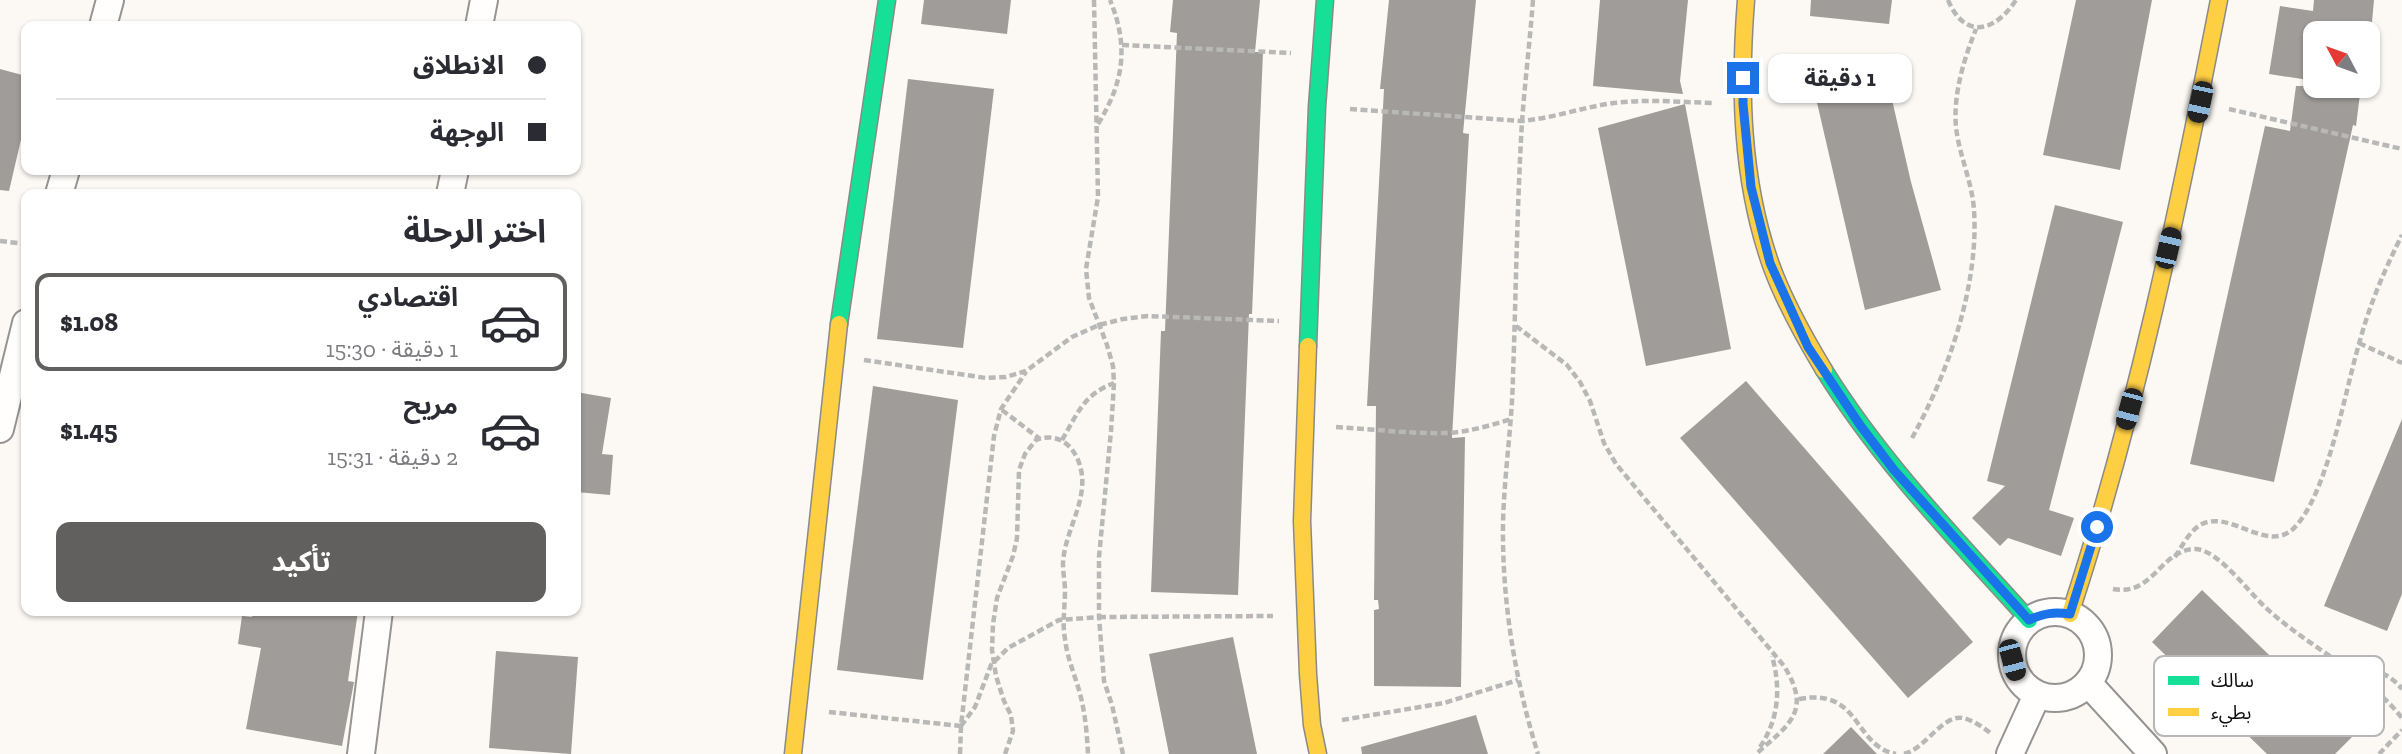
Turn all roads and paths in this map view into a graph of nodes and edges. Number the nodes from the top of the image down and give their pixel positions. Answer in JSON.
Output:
{"nodes":[{"id":1,"x":110,"y":0,"type":"edge"},
{"id":2,"x":484,"y":0,"type":"edge"},
{"id":3,"x":887,"y":0,"type":"edge"},
{"id":4,"x":1094,"y":0,"type":"edge"},
{"id":5,"x":1110,"y":0,"type":"edge"},
{"id":6,"x":1325,"y":0,"type":"edge"},
{"id":7,"x":1533,"y":0,"type":"edge"},
{"id":8,"x":1746,"y":0,"type":"edge"},
{"id":9,"x":1948,"y":0,"type":"edge"},
{"id":10,"x":2016,"y":0,"type":"edge"},
{"id":11,"x":2219,"y":0,"type":"edge"},
{"id":12,"x":104,"y":21,"type":"edge"},
{"id":13,"x":480,"y":21,"type":"edge"},
{"id":14,"x":1976,"y":29,"type":"junction"},
{"id":15,"x":1122,"y":45,"type":"junction"},
{"id":16,"x":1320,"y":54,"type":"junction"},
{"id":17,"x":2200,"y":102,"type":"junction"},
{"id":18,"x":1743,"y":104,"type":"junction"},
{"id":19,"x":1317,"y":107,"type":"junction"},
{"id":20,"x":1522,"y":121,"type":"junction"},
{"id":21,"x":1097,"y":125,"type":"junction"},
{"id":22,"x":2402,"y":149,"type":"edge"},
{"id":23,"x":2402,"y":236,"type":"edge"},
{"id":24,"x":0,"y":241,"type":"edge"},
{"id":25,"x":21,"y":243,"type":"edge"},
{"id":26,"x":1308,"y":322,"type":"junction"},
{"id":27,"x":1099,"y":325,"type":"junction"},
{"id":28,"x":1515,"y":326,"type":"junction"},
{"id":29,"x":21,"y":343,"type":"edge"},
{"id":30,"x":2359,"y":343,"type":"junction"},
{"id":31,"x":834,"y":355,"type":"junction"},
{"id":32,"x":2402,"y":363,"type":"edge"},
{"id":33,"x":1026,"y":371,"type":"junction"},
{"id":34,"x":1114,"y":383,"type":"junction"},
{"id":35,"x":1002,"y":410,"type":"junction"},
{"id":36,"x":1512,"y":419,"type":"junction"},
{"id":37,"x":1304,"y":424,"type":"junction"},
{"id":38,"x":0,"y":429,"type":"edge"},
{"id":39,"x":1040,"y":439,"type":"junction"},
{"id":40,"x":1062,"y":440,"type":"junction"},
{"id":41,"x":1894,"y":470,"type":"junction"},
{"id":42,"x":2175,"y":557,"type":"junction"},
{"id":43,"x":2083,"y":575,"type":"junction"},
{"id":44,"x":2070,"y":614,"type":"junction"},
{"id":45,"x":378,"y":616,"type":"edge"},
{"id":46,"x":1304,"y":616,"type":"junction"},
{"id":47,"x":1099,"y":617,"type":"junction"},
{"id":48,"x":2029,"y":620,"type":"junction"},
{"id":49,"x":1772,"y":653,"type":"junction"},
{"id":50,"x":2328,"y":656,"type":"edge"},
{"id":51,"x":2384,"y":673,"type":"edge"},
{"id":52,"x":1518,"y":680,"type":"junction"},
{"id":53,"x":2088,"y":683,"type":"junction"},
{"id":54,"x":2402,"y":689,"type":"edge"},
{"id":55,"x":2037,"y":695,"type":"junction"},
{"id":56,"x":1799,"y":699,"type":"junction"},
{"id":57,"x":2384,"y":699,"type":"edge"},
{"id":58,"x":797,"y":708,"type":"junction"},
{"id":59,"x":2402,"y":718,"type":"edge"},
{"id":60,"x":1312,"y":725,"type":"junction"},
{"id":61,"x":961,"y":726,"type":"junction"},
{"id":62,"x":2402,"y":730,"type":"edge"},
{"id":63,"x":2012,"y":750,"type":"edge"},
{"id":64,"x":361,"y":754,"type":"edge"},
{"id":65,"x":793,"y":754,"type":"edge"},
{"id":66,"x":960,"y":754,"type":"edge"},
{"id":67,"x":1005,"y":754,"type":"edge"},
{"id":68,"x":1088,"y":754,"type":"edge"},
{"id":69,"x":1123,"y":754,"type":"edge"},
{"id":70,"x":1318,"y":754,"type":"edge"},
{"id":71,"x":1538,"y":754,"type":"edge"},
{"id":72,"x":1756,"y":754,"type":"edge"},
{"id":73,"x":1896,"y":754,"type":"edge"},
{"id":74,"x":1904,"y":754,"type":"edge"},
{"id":75,"x":2153,"y":754,"type":"edge"},
{"id":76,"x":2379,"y":754,"type":"edge"}],
"edges":[{"from":1,"to":12,"type":"street"},
{"from":2,"to":13,"type":"street"},
{"from":3,"to":31,"type":"street"},
{"from":4,"to":21,"type":"path"},
{"from":5,"to":15,"type":"path"},
{"from":6,"to":16,"type":"street"},
{"from":7,"to":20,"type":"path"},
{"from":8,"to":18,"type":"street"},
{"from":9,"to":14,"type":"path"},
{"from":10,"to":14,"type":"path"},
{"from":11,"to":17,"type":"street"},
{"from":14,"to":41,"type":"path"},
{"from":15,"to":16,"type":"path"},
{"from":15,"to":21,"type":"path"},
{"from":16,"to":19,"type":"street"},
{"from":17,"to":22,"type":"path"},
{"from":17,"to":43,"type":"street"},
{"from":18,"to":20,"type":"path"},
{"from":18,"to":41,"type":"street"},
{"from":19,"to":20,"type":"path"},
{"from":19,"to":26,"type":"street"},
{"from":20,"to":28,"type":"path"},
{"from":21,"to":27,"type":"path"},
{"from":23,"to":30,"type":"path"},
{"from":24,"to":25,"type":"path"},
{"from":26,"to":27,"type":"path"},
{"from":26,"to":37,"type":"street"},
{"from":27,"to":33,"type":"path"},
{"from":27,"to":34,"type":"path"},
{"from":28,"to":36,"type":"path"},
{"from":28,"to":49,"type":"path"},
{"from":29,"to":38,"type":"street"},
{"from":30,"to":32,"type":"path"},
{"from":30,"to":42,"type":"path"},
{"from":31,"to":33,"type":"path"},
{"from":31,"to":58,"type":"street"},
{"from":33,"to":35,"type":"path"},
{"from":34,"to":40,"type":"path"},
{"from":34,"to":47,"type":"path"},
{"from":35,"to":39,"type":"path"},
{"from":35,"to":61,"type":"path"},
{"from":36,"to":37,"type":"path"},
{"from":36,"to":52,"type":"path"},
{"from":37,"to":46,"type":"street"},
{"from":39,"to":40,"type":"path"},
{"from":39,"to":67,"type":"path"},
{"from":40,"to":68,"type":"path"},
{"from":41,"to":48,"type":"street"},
{"from":42,"to":43,"type":"path"},
{"from":42,"to":50,"type":"path"},
{"from":43,"to":44,"type":"street"},
{"from":44,"to":48,"type":"street"},
{"from":44,"to":53,"type":"street"},
{"from":45,"to":64,"type":"street"},
{"from":46,"to":47,"type":"path"},
{"from":46,"to":60,"type":"street"},
{"from":47,"to":61,"type":"path","bridge":true},
{"from":47,"to":69,"type":"path"},
{"from":48,"to":55,"type":"street"},
{"from":49,"to":56,"type":"path"},
{"from":49,"to":72,"type":"path"},
{"from":51,"to":54,"type":"path"},
{"from":52,"to":60,"type":"path"},
{"from":52,"to":71,"type":"path"},
{"from":53,"to":55,"type":"street"},
{"from":53,"to":75,"type":"street"},
{"from":55,"to":63,"type":"street"},
{"from":56,"to":72,"type":"path"},
{"from":56,"to":73,"type":"path"},
{"from":57,"to":59,"type":"path"},
{"from":58,"to":61,"type":"path"},
{"from":58,"to":65,"type":"street"},
{"from":60,"to":70,"type":"street"},
{"from":61,"to":66,"type":"path"},
{"from":62,"to":76,"type":"path"},
{"from":63,"to":74,"type":"path"}]}
